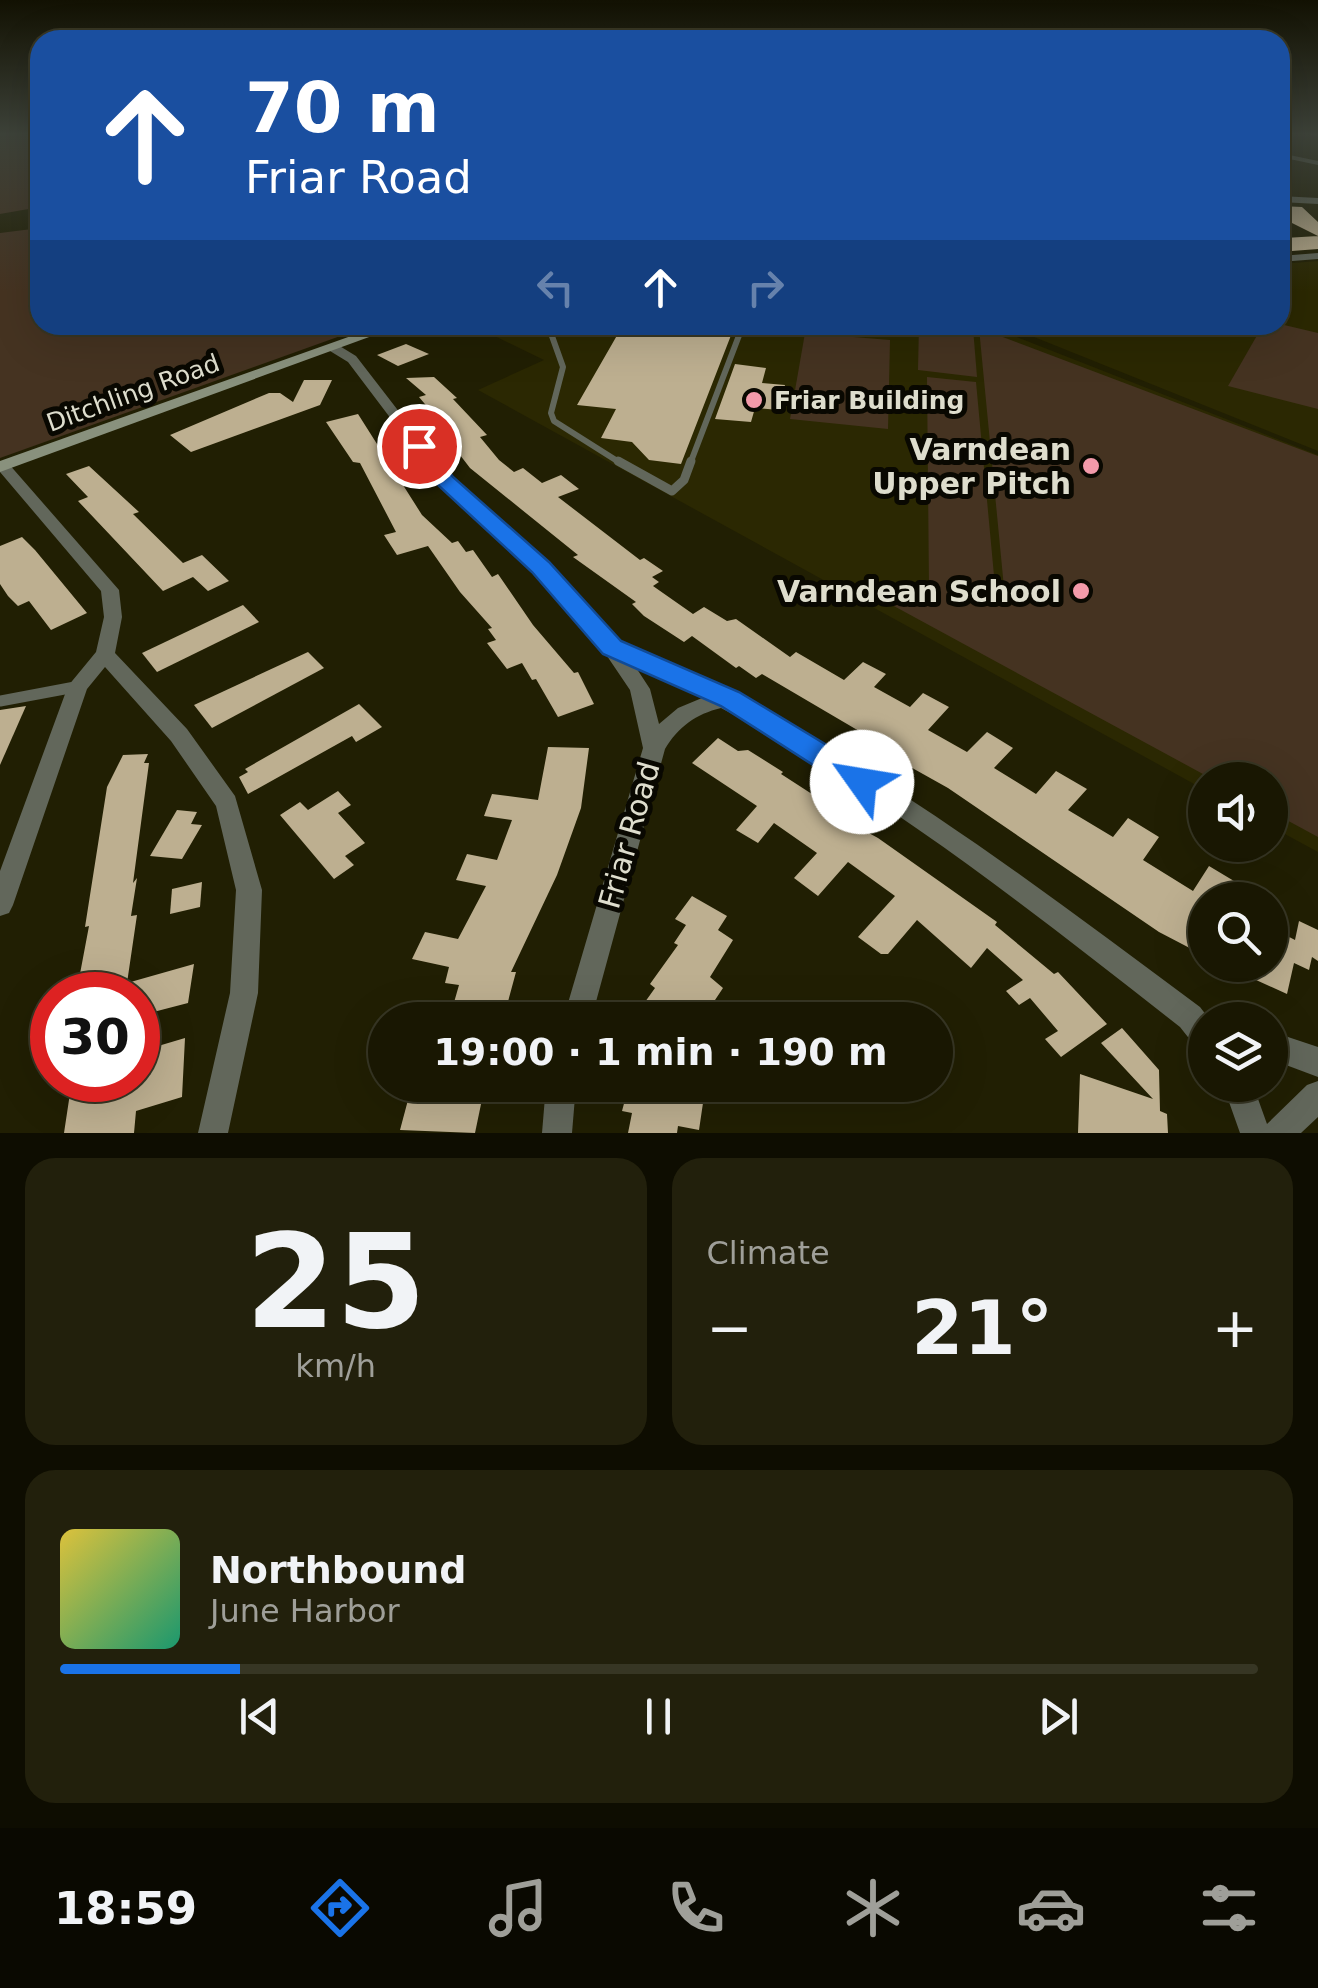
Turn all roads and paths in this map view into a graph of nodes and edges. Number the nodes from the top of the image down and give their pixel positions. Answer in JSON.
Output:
{"nodes":[{"id":1,"x":1290,"y":200,"type":"edge"},
{"id":2,"x":1318,"y":201,"type":"edge"},
{"id":3,"x":1318,"y":256,"type":"edge"},
{"id":4,"x":1290,"y":257,"type":"edge"},
{"id":5,"x":369,"y":335,"type":"edge"},
{"id":6,"x":552,"y":335,"type":"edge"},
{"id":7,"x":739,"y":335,"type":"edge"},
{"id":8,"x":334,"y":348,"type":"junction"},
{"id":9,"x":2,"y":467,"type":"edge"},
{"id":10,"x":612,"y":648,"type":"junction"},
{"id":11,"x":105,"y":654,"type":"junction"},
{"id":12,"x":78,"y":686,"type":"junction"},
{"id":13,"x":730,"y":699,"type":"junction"},
{"id":14,"x":0,"y":700,"type":"edge"},
{"id":15,"x":654,"y":748,"type":"junction"},
{"id":16,"x":0,"y":905,"type":"edge"},
{"id":17,"x":582,"y":1002,"type":"edge"},
{"id":18,"x":1188,"y":1016,"type":"edge"},
{"id":19,"x":1288,"y":1051,"type":"edge"},
{"id":20,"x":1318,"y":1062,"type":"edge"},
{"id":21,"x":1318,"y":1096,"type":"edge"},
{"id":22,"x":560,"y":1102,"type":"edge"},
{"id":23,"x":1244,"y":1102,"type":"edge"},
{"id":24,"x":213,"y":1133,"type":"edge"},
{"id":25,"x":558,"y":1133,"type":"edge"},
{"id":26,"x":1255,"y":1133,"type":"edge"},
{"id":27,"x":1279,"y":1133,"type":"edge"}],
"edges":[{"from":1,"to":2,"type":"street"},
{"from":3,"to":4,"type":"street"},
{"from":5,"to":8,"type":"street","name":"Ditchling Road"},
{"from":6,"to":7,"type":"lane"},
{"from":8,"to":9,"type":"street","name":"Ditchling Road"},
{"from":8,"to":10,"type":"street","name":"Friar Road"},
{"from":9,"to":11,"type":"street"},
{"from":10,"to":13,"type":"street"},
{"from":10,"to":15,"type":"street","name":"Friar Road"},
{"from":11,"to":12,"type":"street"},
{"from":11,"to":24,"type":"street"},
{"from":12,"to":14,"type":"lane"},
{"from":12,"to":16,"type":"street"},
{"from":13,"to":15,"type":"street"},
{"from":13,"to":18,"type":"street"},
{"from":15,"to":17,"type":"street","name":"Friar Road"},
{"from":19,"to":20,"type":"street"},
{"from":21,"to":27,"type":"street"},
{"from":22,"to":25,"type":"street"},
{"from":23,"to":26,"type":"street"}]}
